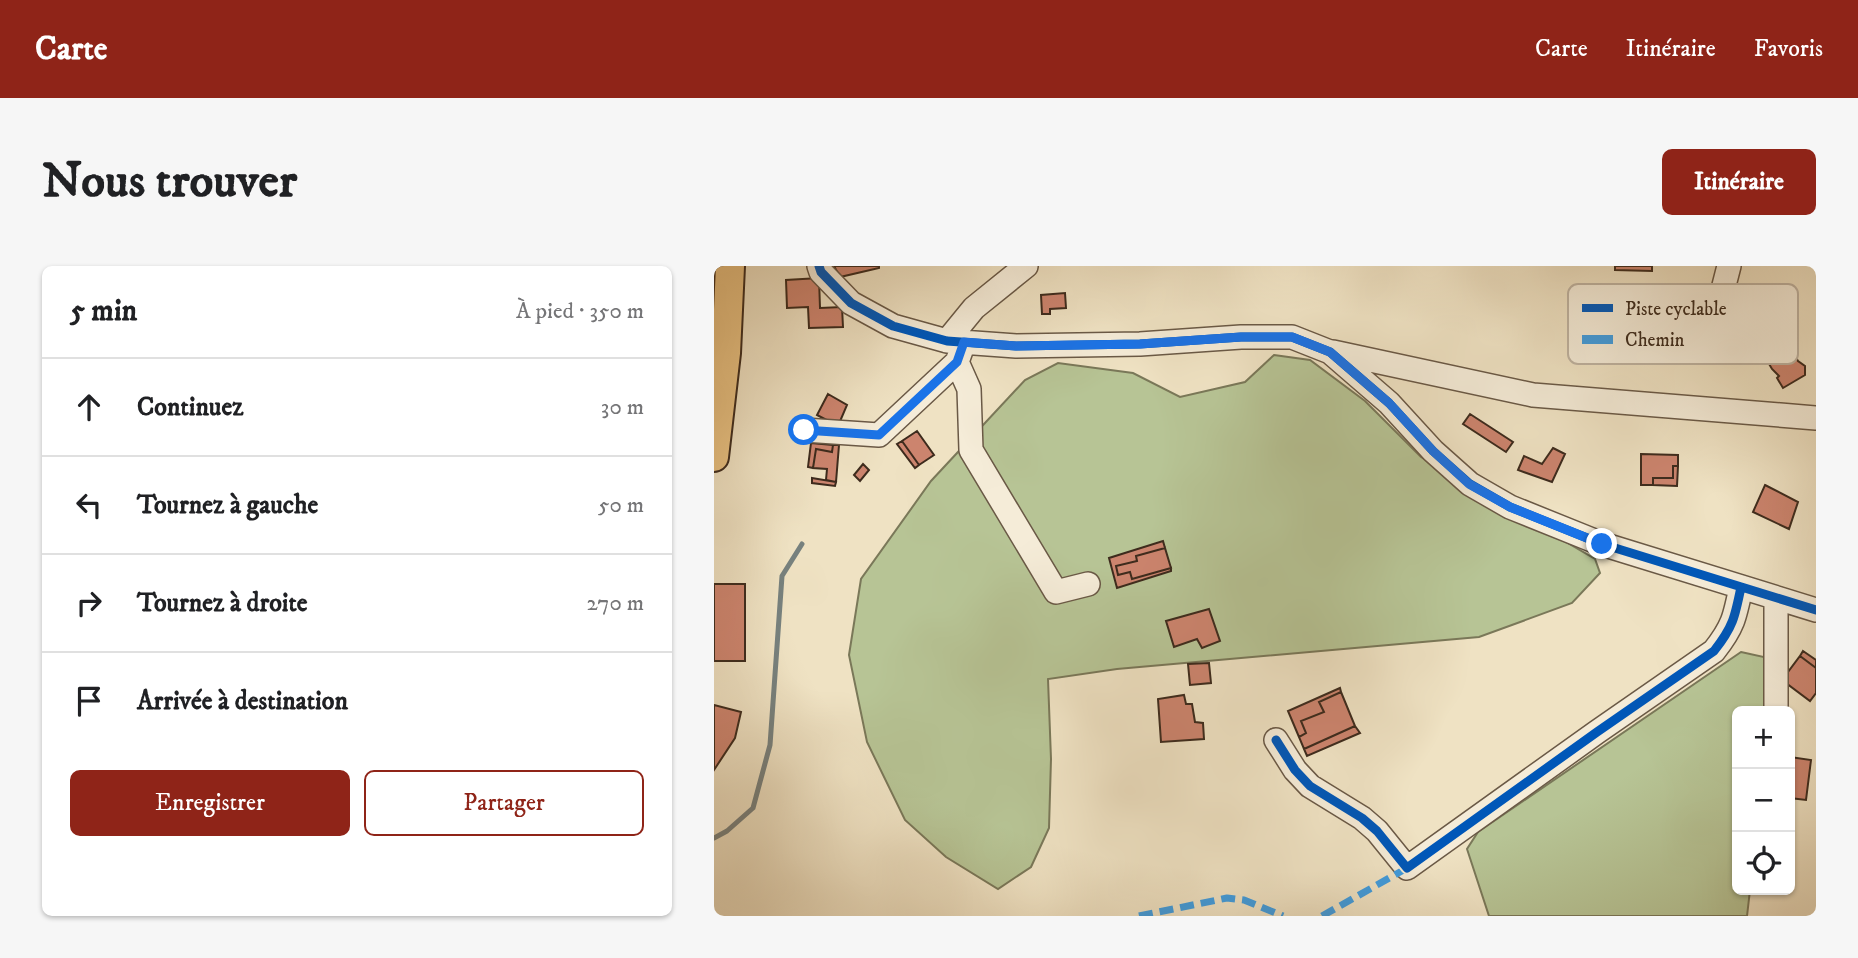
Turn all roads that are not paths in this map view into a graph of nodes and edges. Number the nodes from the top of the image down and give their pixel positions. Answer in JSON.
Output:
{"nodes":[{"id":1,"x":730,"y":266,"type":"edge"},
{"id":2,"x":819,"y":266,"type":"edge"},
{"id":3,"x":1027,"y":266,"type":"edge"},
{"id":4,"x":1729,"y":266,"type":"edge"},
{"id":5,"x":1724,"y":284,"type":"edge"},
{"id":6,"x":720,"y":324,"type":"edge"},
{"id":7,"x":956,"y":348,"type":"junction"},
{"id":8,"x":1330,"y":352,"type":"junction"},
{"id":9,"x":1816,"y":418,"type":"edge"},
{"id":10,"x":804,"y":430,"type":"dead end"},
{"id":11,"x":714,"y":457,"type":"edge"},
{"id":12,"x":1088,"y":584,"type":"dead end"},
{"id":13,"x":1741,"y":587,"type":"junction"},
{"id":14,"x":1776,"y":598,"type":"junction"},
{"id":15,"x":1816,"y":610,"type":"edge"},
{"id":16,"x":1776,"y":706,"type":"dead end"},
{"id":17,"x":1276,"y":740,"type":"dead end"}],
"edges":[{"from":1,"to":6,"type":"main road"},
{"from":2,"to":7,"type":"street"},
{"from":3,"to":7,"type":"street"},
{"from":4,"to":5,"type":"street"},
{"from":6,"to":11,"type":"main road"},
{"from":7,"to":8,"type":"street"},
{"from":7,"to":10,"type":"street"},
{"from":7,"to":12,"type":"street"},
{"from":8,"to":9,"type":"street"},
{"from":8,"to":13,"type":"street"},
{"from":13,"to":14,"type":"street"},
{"from":13,"to":17,"type":"street"},
{"from":14,"to":15,"type":"street"},
{"from":14,"to":16,"type":"street"}]}
